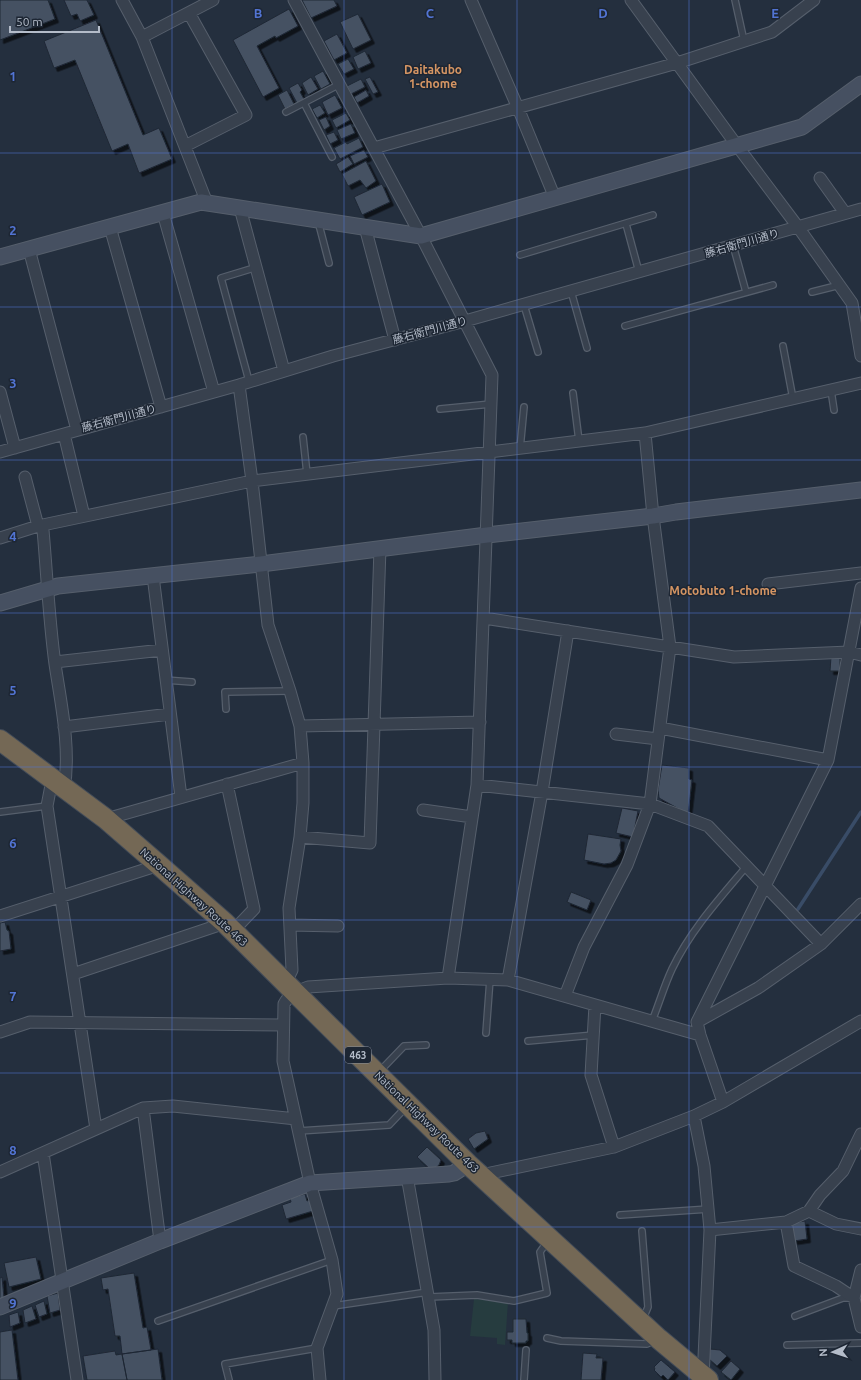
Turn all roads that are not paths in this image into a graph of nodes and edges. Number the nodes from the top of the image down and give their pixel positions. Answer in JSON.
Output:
{"nodes":[{"id":1,"x":122,"y":0,"type":"edge"},
{"id":2,"x":213,"y":0,"type":"edge"},
{"id":3,"x":294,"y":0,"type":"edge"},
{"id":4,"x":471,"y":0,"type":"edge"},
{"id":5,"x":631,"y":0,"type":"edge"},
{"id":6,"x":736,"y":0,"type":"edge"},
{"id":7,"x":812,"y":0,"type":"edge"},
{"id":8,"x":189,"y":13,"type":"junction"},
{"id":9,"x":142,"y":37,"type":"junction"},
{"id":10,"x":744,"y":41,"type":"junction"},
{"id":11,"x":678,"y":63,"type":"junction"},
{"id":12,"x":340,"y":84,"type":"junction"},
{"id":13,"x":861,"y":84,"type":"edge"},
{"id":14,"x":304,"y":103,"type":"junction"},
{"id":15,"x":518,"y":108,"type":"junction"},
{"id":16,"x":286,"y":112,"type":"dead end"},
{"id":17,"x":185,"y":146,"type":"junction"},
{"id":18,"x":738,"y":146,"type":"junction"},
{"id":19,"x":374,"y":148,"type":"junction"},
{"id":20,"x":332,"y":157,"type":"dead end"},
{"id":21,"x":820,"y":178,"type":"dead end"},
{"id":22,"x":555,"y":198,"type":"junction"},
{"id":23,"x":207,"y":203,"type":"junction"},
{"id":24,"x":240,"y":208,"type":"junction"},
{"id":25,"x":163,"y":212,"type":"junction"},
{"id":26,"x":859,"y":212,"type":"edge"},
{"id":27,"x":845,"y":213,"type":"junction"},
{"id":28,"x":653,"y":216,"type":"dead end"},
{"id":29,"x":317,"y":220,"type":"junction"},
{"id":30,"x":626,"y":224,"type":"junction"},
{"id":31,"x":110,"y":227,"type":"junction"},
{"id":32,"x":365,"y":227,"type":"junction"},
{"id":33,"x":798,"y":227,"type":"junction"},
{"id":34,"x":421,"y":236,"type":"junction"},
{"id":35,"x":733,"y":245,"type":"junction"},
{"id":36,"x":29,"y":249,"type":"junction"},
{"id":37,"x":520,"y":255,"type":"dead end"},
{"id":38,"x":0,"y":257,"type":"edge"},
{"id":39,"x":329,"y":263,"type":"dead end"},
{"id":40,"x":257,"y":267,"type":"junction"},
{"id":41,"x":639,"y":272,"type":"junction"},
{"id":42,"x":773,"y":285,"type":"dead end"},
{"id":43,"x":840,"y":285,"type":"junction"},
{"id":44,"x":571,"y":291,"type":"junction"},
{"id":45,"x":746,"y":292,"type":"junction"},
{"id":46,"x":812,"y":292,"type":"dead end"},
{"id":47,"x":524,"y":305,"type":"junction"},
{"id":48,"x":465,"y":322,"type":"junction"},
{"id":49,"x":625,"y":326,"type":"dead end"},
{"id":50,"x":395,"y":340,"type":"junction"},
{"id":51,"x":783,"y":346,"type":"dead end"},
{"id":52,"x":587,"y":348,"type":"dead end"},
{"id":53,"x":538,"y":352,"type":"dead end"},
{"id":54,"x":861,"y":356,"type":"edge"},
{"id":55,"x":284,"y":371,"type":"junction"},
{"id":56,"x":244,"y":383,"type":"junction"},
{"id":57,"x":861,"y":383,"type":"edge"},
{"id":58,"x":830,"y":390,"type":"junction"},
{"id":59,"x":0,"y":392,"type":"edge"},
{"id":60,"x":214,"y":392,"type":"junction"},
{"id":61,"x":573,"y":393,"type":"dead end"},
{"id":62,"x":793,"y":399,"type":"junction"},
{"id":63,"x":491,"y":404,"type":"junction"},
{"id":64,"x":524,"y":406,"type":"dead end"},
{"id":65,"x":161,"y":407,"type":"junction"},
{"id":66,"x":440,"y":409,"type":"dead end"},
{"id":67,"x":834,"y":410,"type":"dead end"},
{"id":68,"x":77,"y":430,"type":"junction"},
{"id":69,"x":645,"y":433,"type":"junction"},
{"id":70,"x":64,"y":434,"type":"junction"},
{"id":71,"x":303,"y":437,"type":"dead end"},
{"id":72,"x":579,"y":442,"type":"junction"},
{"id":73,"x":15,"y":448,"type":"junction"},
{"id":74,"x":520,"y":449,"type":"junction"},
{"id":75,"x":0,"y":452,"type":"edge"},
{"id":76,"x":489,"y":452,"type":"junction"},
{"id":77,"x":307,"y":474,"type":"junction"},
{"id":78,"x":25,"y":478,"type":"dead end"},
{"id":79,"x":252,"y":481,"type":"junction"},
{"id":80,"x":861,"y":490,"type":"edge"},
{"id":81,"x":84,"y":516,"type":"junction"},
{"id":82,"x":653,"y":516,"type":"junction"},
{"id":83,"x":38,"y":526,"type":"junction"},
{"id":84,"x":487,"y":535,"type":"junction"},
{"id":85,"x":0,"y":538,"type":"edge"},
{"id":86,"x":380,"y":548,"type":"junction"},
{"id":87,"x":261,"y":564,"type":"junction"},
{"id":88,"x":861,"y":573,"type":"edge"},
{"id":89,"x":153,"y":576,"type":"junction"},
{"id":90,"x":768,"y":584,"type":"dead end"},
{"id":91,"x":48,"y":588,"type":"junction"},
{"id":92,"x":861,"y":588,"type":"edge"},
{"id":93,"x":0,"y":603,"type":"edge"},
{"id":94,"x":484,"y":618,"type":"junction"},
{"id":95,"x":568,"y":631,"type":"junction"},
{"id":96,"x":670,"y":647,"type":"junction"},
{"id":97,"x":162,"y":650,"type":"junction"},
{"id":98,"x":849,"y":652,"type":"junction"},
{"id":99,"x":861,"y":655,"type":"edge"},
{"id":100,"x":55,"y":662,"type":"junction"},
{"id":101,"x":165,"y":680,"type":"junction"},
{"id":102,"x":192,"y":682,"type":"dead end"},
{"id":103,"x":290,"y":690,"type":"junction"},
{"id":104,"x":226,"y":709,"type":"dead end"},
{"id":105,"x":170,"y":714,"type":"junction"},
{"id":106,"x":480,"y":722,"type":"junction"},
{"id":107,"x":374,"y":724,"type":"junction"},
{"id":108,"x":300,"y":726,"type":"junction"},
{"id":109,"x":64,"y":727,"type":"junction"},
{"id":110,"x":660,"y":728,"type":"junction"},
{"id":111,"x":616,"y":734,"type":"dead end"},
{"id":112,"x":658,"y":739,"type":"junction"},
{"id":113,"x":0,"y":740,"type":"edge"},
{"id":114,"x":828,"y":760,"type":"junction"},
{"id":115,"x":302,"y":763,"type":"junction"},
{"id":116,"x":58,"y":784,"type":"junction"},
{"id":117,"x":227,"y":784,"type":"junction"},
{"id":118,"x":477,"y":785,"type":"junction"},
{"id":119,"x":542,"y":792,"type":"junction"},
{"id":120,"x":181,"y":797,"type":"junction"},
{"id":121,"x":650,"y":804,"type":"junction"},
{"id":122,"x":47,"y":806,"type":"junction"},
{"id":123,"x":423,"y":810,"type":"dead end"},
{"id":124,"x":0,"y":812,"type":"edge"},
{"id":125,"x":472,"y":817,"type":"junction"},
{"id":126,"x":106,"y":819,"type":"junction"},
{"id":127,"x":300,"y":837,"type":"junction"},
{"id":128,"x":159,"y":864,"type":"junction"},
{"id":129,"x":746,"y":867,"type":"junction"},
{"id":130,"x":765,"y":887,"type":"junction"},
{"id":131,"x":61,"y":896,"type":"junction"},
{"id":132,"x":861,"y":904,"type":"edge"},
{"id":133,"x":0,"y":916,"type":"edge"},
{"id":134,"x":290,"y":925,"type":"junction"},
{"id":135,"x":338,"y":926,"type":"dead end"},
{"id":136,"x":229,"y":927,"type":"junction"},
{"id":137,"x":821,"y":944,"type":"junction"},
{"id":138,"x":73,"y":974,"type":"junction"},
{"id":139,"x":448,"y":978,"type":"junction"},
{"id":140,"x":490,"y":979,"type":"junction"},
{"id":141,"x":508,"y":980,"type":"junction"},
{"id":142,"x":290,"y":987,"type":"junction"},
{"id":143,"x":565,"y":996,"type":"junction"},
{"id":144,"x":595,"y":1005,"type":"junction"},
{"id":145,"x":652,"y":1021,"type":"junction"},
{"id":146,"x":861,"y":1021,"type":"edge"},
{"id":147,"x":697,"y":1022,"type":"junction"},
{"id":148,"x":80,"y":1023,"type":"junction"},
{"id":149,"x":283,"y":1025,"type":"junction"},
{"id":150,"x":0,"y":1032,"type":"edge"},
{"id":151,"x":486,"y":1033,"type":"dead end"},
{"id":152,"x":594,"y":1035,"type":"junction"},
{"id":153,"x":700,"y":1035,"type":"junction"},
{"id":154,"x":528,"y":1041,"type":"dead end"},
{"id":155,"x":426,"y":1045,"type":"dead end"},
{"id":156,"x":377,"y":1074,"type":"junction"},
{"id":157,"x":723,"y":1102,"type":"junction"},
{"id":158,"x":408,"y":1105,"type":"junction"},
{"id":159,"x":143,"y":1108,"type":"junction"},
{"id":160,"x":694,"y":1116,"type":"junction"},
{"id":161,"x":296,"y":1119,"type":"junction"},
{"id":162,"x":96,"y":1129,"type":"junction"},
{"id":163,"x":299,"y":1131,"type":"junction"},
{"id":164,"x":861,"y":1134,"type":"edge"},
{"id":165,"x":614,"y":1147,"type":"junction"},
{"id":166,"x":43,"y":1153,"type":"junction"},
{"id":167,"x":475,"y":1170,"type":"junction"},
{"id":168,"x":0,"y":1172,"type":"edge"},
{"id":169,"x":408,"y":1176,"type":"junction"},
{"id":170,"x":310,"y":1183,"type":"junction"},
{"id":171,"x":709,"y":1209,"type":"junction"},
{"id":172,"x":809,"y":1211,"type":"junction"},
{"id":173,"x":620,"y":1215,"type":"dead end"},
{"id":174,"x":786,"y":1222,"type":"junction"},
{"id":175,"x":861,"y":1229,"type":"edge"},
{"id":176,"x":710,"y":1230,"type":"junction"},
{"id":177,"x":642,"y":1231,"type":"dead end"},
{"id":178,"x":550,"y":1238,"type":"junction"},
{"id":179,"x":160,"y":1241,"type":"junction"},
{"id":180,"x":332,"y":1260,"type":"junction"},
{"id":181,"x":861,"y":1270,"type":"edge"},
{"id":182,"x":62,"y":1280,"type":"junction"},
{"id":183,"x":428,"y":1295,"type":"junction"},
{"id":184,"x":854,"y":1298,"type":"junction"},
{"id":185,"x":333,"y":1306,"type":"junction"},
{"id":186,"x":0,"y":1307,"type":"edge"},
{"id":187,"x":795,"y":1316,"type":"dead end"},
{"id":188,"x":158,"y":1321,"type":"dead end"},
{"id":189,"x":641,"y":1322,"type":"junction"},
{"id":190,"x":861,"y":1327,"type":"edge"},
{"id":191,"x":546,"y":1338,"type":"dead end"},
{"id":192,"x":659,"y":1338,"type":"junction"},
{"id":193,"x":861,"y":1343,"type":"edge"},
{"id":194,"x":787,"y":1345,"type":"dead end"},
{"id":195,"x":317,"y":1348,"type":"junction"},
{"id":196,"x":526,"y":1350,"type":"dead end"},
{"id":197,"x":705,"y":1379,"type":"edge"},
{"id":198,"x":77,"y":1380,"type":"edge"},
{"id":199,"x":229,"y":1380,"type":"edge"},
{"id":200,"x":320,"y":1380,"type":"edge"},
{"id":201,"x":435,"y":1380,"type":"edge"},
{"id":202,"x":524,"y":1380,"type":"edge"}],
"edges":[{"from":1,"to":9,"type":"street"},
{"from":2,"to":8,"type":"street"},
{"from":3,"to":12,"type":"street"},
{"from":4,"to":15,"type":"street"},
{"from":5,"to":11,"type":"street"},
{"from":6,"to":10,"type":"lane"},
{"from":7,"to":10,"type":"street"},
{"from":8,"to":9,"type":"street"},
{"from":8,"to":17,"type":"street"},
{"from":9,"to":17,"type":"street"},
{"from":10,"to":11,"type":"street"},
{"from":11,"to":15,"type":"street"},
{"from":11,"to":18,"type":"street"},
{"from":12,"to":14,"type":"lane"},
{"from":12,"to":19,"type":"street"},
{"from":13,"to":18,"type":"street"},
{"from":14,"to":16,"type":"lane"},
{"from":14,"to":20,"type":"lane"},
{"from":15,"to":19,"type":"street"},
{"from":15,"to":22,"type":"street"},
{"from":17,"to":23,"type":"street"},
{"from":18,"to":22,"type":"street"},
{"from":18,"to":33,"type":"street"},
{"from":19,"to":34,"type":"street"},
{"from":21,"to":27,"type":"street"},
{"from":22,"to":34,"type":"street"},
{"from":23,"to":24,"type":"street"},
{"from":23,"to":25,"type":"street"},
{"from":24,"to":29,"type":"street"},
{"from":24,"to":40,"type":"street"},
{"from":25,"to":31,"type":"street"},
{"from":25,"to":60,"type":"street"},
{"from":26,"to":27,"type":"street","name":"藤右衛門川通り"},
{"from":27,"to":33,"type":"street","name":"藤右衛門川通り"},
{"from":28,"to":30,"type":"lane"},
{"from":29,"to":32,"type":"street"},
{"from":29,"to":39,"type":"lane"},
{"from":30,"to":37,"type":"lane"},
{"from":30,"to":41,"type":"lane"},
{"from":31,"to":36,"type":"street"},
{"from":31,"to":65,"type":"street"},
{"from":32,"to":34,"type":"street"},
{"from":32,"to":50,"type":"street"},
{"from":33,"to":35,"type":"street","name":"藤右衛門川通り"},
{"from":33,"to":43,"type":"street"},
{"from":34,"to":48,"type":"street"},
{"from":35,"to":41,"type":"street","name":"藤右衛門川通り"},
{"from":35,"to":45,"type":"lane"},
{"from":36,"to":38,"type":"street"},
{"from":36,"to":68,"type":"street"},
{"from":40,"to":55,"type":"street"},
{"from":40,"to":56,"type":"lane"},
{"from":41,"to":44,"type":"street","name":"藤右衛門川通り"},
{"from":42,"to":45,"type":"lane"},
{"from":43,"to":46,"type":"lane"},
{"from":43,"to":54,"type":"street"},
{"from":44,"to":47,"type":"street","name":"藤右衛門川通り"},
{"from":44,"to":52,"type":"lane"},
{"from":45,"to":49,"type":"lane"},
{"from":47,"to":48,"type":"street","name":"藤右衛門川通り"},
{"from":47,"to":53,"type":"lane"},
{"from":48,"to":50,"type":"street","name":"藤右衛門川通り"},
{"from":48,"to":63,"type":"street"},
{"from":50,"to":55,"type":"street","name":"藤右衛門川通り"},
{"from":51,"to":62,"type":"lane"},
{"from":55,"to":56,"type":"street","name":"藤右衛門川通り"},
{"from":56,"to":60,"type":"street","name":"藤右衛門川通り"},
{"from":56,"to":79,"type":"street"},
{"from":57,"to":58,"type":"street"},
{"from":58,"to":62,"type":"street"},
{"from":58,"to":67,"type":"lane"},
{"from":59,"to":73,"type":"street"},
{"from":60,"to":65,"type":"street","name":"藤右衛門川通り"},
{"from":61,"to":72,"type":"lane"},
{"from":62,"to":69,"type":"street"},
{"from":63,"to":66,"type":"lane"},
{"from":63,"to":76,"type":"street"},
{"from":64,"to":74,"type":"lane"},
{"from":65,"to":68,"type":"street","name":"藤右衛門川通り"},
{"from":68,"to":70,"type":"street","name":"藤右衛門川通り"},
{"from":69,"to":72,"type":"street"},
{"from":69,"to":82,"type":"street"},
{"from":70,"to":73,"type":"street","name":"藤右衛門川通り"},
{"from":70,"to":81,"type":"street"},
{"from":71,"to":77,"type":"lane"},
{"from":72,"to":74,"type":"street"},
{"from":73,"to":75,"type":"street","name":"藤右衛門川通り"},
{"from":74,"to":76,"type":"street"},
{"from":76,"to":77,"type":"street"},
{"from":76,"to":84,"type":"street"},
{"from":77,"to":79,"type":"street"},
{"from":78,"to":83,"type":"street"},
{"from":79,"to":81,"type":"street"},
{"from":79,"to":87,"type":"street"},
{"from":80,"to":82,"type":"street"},
{"from":81,"to":83,"type":"street"},
{"from":82,"to":84,"type":"street"},
{"from":82,"to":96,"type":"street"},
{"from":83,"to":85,"type":"street"},
{"from":83,"to":91,"type":"street"},
{"from":84,"to":86,"type":"street"},
{"from":84,"to":94,"type":"street"},
{"from":86,"to":87,"type":"street"},
{"from":86,"to":107,"type":"street"},
{"from":87,"to":89,"type":"street"},
{"from":87,"to":103,"type":"street"},
{"from":88,"to":90,"type":"street"},
{"from":89,"to":91,"type":"street"},
{"from":89,"to":97,"type":"street"},
{"from":91,"to":93,"type":"street"},
{"from":91,"to":100,"type":"street"},
{"from":92,"to":98,"type":"street"},
{"from":94,"to":95,"type":"street"},
{"from":94,"to":106,"type":"street"},
{"from":95,"to":96,"type":"street"},
{"from":95,"to":119,"type":"street"},
{"from":96,"to":98,"type":"street"},
{"from":96,"to":110,"type":"street"},
{"from":97,"to":100,"type":"street"},
{"from":97,"to":101,"type":"street"},
{"from":98,"to":99,"type":"street"},
{"from":98,"to":114,"type":"street"},
{"from":100,"to":109,"type":"street"},
{"from":101,"to":102,"type":"lane"},
{"from":101,"to":105,"type":"street"},
{"from":103,"to":104,"type":"lane"},
{"from":103,"to":108,"type":"street"},
{"from":105,"to":109,"type":"street"},
{"from":105,"to":120,"type":"street"},
{"from":106,"to":107,"type":"street"},
{"from":106,"to":118,"type":"street"},
{"from":107,"to":108,"type":"street"},
{"from":107,"to":127,"type":"street"},
{"from":108,"to":115,"type":"street"},
{"from":109,"to":116,"type":"street"},
{"from":110,"to":112,"type":"street"},
{"from":110,"to":114,"type":"street"},
{"from":111,"to":112,"type":"street"},
{"from":112,"to":121,"type":"street"},
{"from":113,"to":116,"type":"highway","name":"National Highway Route 463","number":"463"},
{"from":114,"to":130,"type":"street"},
{"from":115,"to":117,"type":"street"},
{"from":115,"to":127,"type":"street"},
{"from":116,"to":122,"type":"street"},
{"from":116,"to":126,"type":"highway","name":"National Highway Route 463","number":"463"},
{"from":117,"to":120,"type":"street"},
{"from":117,"to":136,"type":"street"},
{"from":118,"to":119,"type":"street"},
{"from":118,"to":125,"type":"street"},
{"from":119,"to":121,"type":"street"},
{"from":119,"to":141,"type":"street"},
{"from":120,"to":126,"type":"street"},
{"from":121,"to":129,"type":"street"},
{"from":121,"to":143,"type":"street"},
{"from":122,"to":124,"type":"lane"},
{"from":122,"to":131,"type":"street"},
{"from":123,"to":125,"type":"street"},
{"from":125,"to":139,"type":"street"},
{"from":126,"to":128,"type":"highway","name":"National Highway Route 463","number":"463"},
{"from":127,"to":134,"type":"street"},
{"from":128,"to":131,"type":"street"},
{"from":128,"to":136,"type":"highway","name":"National Highway Route 463","number":"463"},
{"from":129,"to":130,"type":"street"},
{"from":129,"to":145,"type":"lane"},
{"from":130,"to":137,"type":"street"},
{"from":130,"to":147,"type":"street"},
{"from":131,"to":133,"type":"street"},
{"from":131,"to":138,"type":"street"},
{"from":132,"to":137,"type":"street"},
{"from":134,"to":135,"type":"street"},
{"from":134,"to":142,"type":"street"},
{"from":136,"to":138,"type":"street"},
{"from":136,"to":142,"type":"highway","name":"National Highway Route 463","number":"463"},
{"from":137,"to":147,"type":"street"},
{"from":138,"to":148,"type":"street"},
{"from":139,"to":140,"type":"street"},
{"from":139,"to":142,"type":"street"},
{"from":140,"to":141,"type":"street"},
{"from":140,"to":151,"type":"lane"},
{"from":141,"to":143,"type":"street"},
{"from":142,"to":149,"type":"street"},
{"from":142,"to":156,"type":"highway","name":"National Highway Route 463","number":"463"},
{"from":143,"to":144,"type":"street"},
{"from":144,"to":145,"type":"street"},
{"from":144,"to":152,"type":"street"},
{"from":145,"to":153,"type":"street"},
{"from":146,"to":157,"type":"street"},
{"from":147,"to":153,"type":"street"},
{"from":148,"to":149,"type":"street"},
{"from":148,"to":150,"type":"street"},
{"from":148,"to":162,"type":"street"},
{"from":149,"to":161,"type":"street"},
{"from":152,"to":154,"type":"lane"},
{"from":152,"to":165,"type":"street"},
{"from":153,"to":157,"type":"street"},
{"from":155,"to":156,"type":"lane"},
{"from":156,"to":158,"type":"highway","name":"National Highway Route 463","number":"463"},
{"from":157,"to":160,"type":"street"},
{"from":158,"to":163,"type":"lane"},
{"from":158,"to":167,"type":"highway","name":"National Highway Route 463","number":"463"},
{"from":159,"to":161,"type":"street"},
{"from":159,"to":162,"type":"street"},
{"from":159,"to":179,"type":"street"},
{"from":160,"to":165,"type":"street"},
{"from":160,"to":171,"type":"street"},
{"from":161,"to":163,"type":"street"},
{"from":162,"to":166,"type":"street"},
{"from":163,"to":170,"type":"street"},
{"from":164,"to":172,"type":"street"},
{"from":165,"to":167,"type":"street"},
{"from":166,"to":168,"type":"street"},
{"from":166,"to":182,"type":"street"},
{"from":167,"to":169,"type":"street"},
{"from":167,"to":178,"type":"highway","name":"National Highway Route 463","number":"463"},
{"from":169,"to":170,"type":"street"},
{"from":169,"to":183,"type":"street"},
{"from":170,"to":179,"type":"street"},
{"from":170,"to":180,"type":"street"},
{"from":171,"to":173,"type":"lane"},
{"from":171,"to":176,"type":"street"},
{"from":172,"to":174,"type":"street"},
{"from":172,"to":175,"type":"street"},
{"from":174,"to":176,"type":"street"},
{"from":174,"to":184,"type":"street"},
{"from":176,"to":197,"type":"street"},
{"from":177,"to":189,"type":"lane"},
{"from":178,"to":183,"type":"lane"},
{"from":178,"to":189,"type":"highway","name":"National Highway Route 463","number":"463"},
{"from":179,"to":182,"type":"street"},
{"from":180,"to":185,"type":"street"},
{"from":180,"to":188,"type":"lane"},
{"from":181,"to":184,"type":"street"},
{"from":182,"to":186,"type":"street"},
{"from":182,"to":198,"type":"street"},
{"from":183,"to":185,"type":"lane"},
{"from":183,"to":201,"type":"street"},
{"from":184,"to":187,"type":"lane"},
{"from":184,"to":190,"type":"street"},
{"from":185,"to":195,"type":"street"},
{"from":189,"to":192,"type":"highway","name":"National Highway Route 463","number":"463"},
{"from":191,"to":192,"type":"lane"},
{"from":192,"to":197,"type":"highway","name":"National Highway Route 463","number":"463"},
{"from":193,"to":194,"type":"lane"},
{"from":195,"to":199,"type":"lane"},
{"from":195,"to":200,"type":"street"},
{"from":196,"to":202,"type":"lane"}]}
